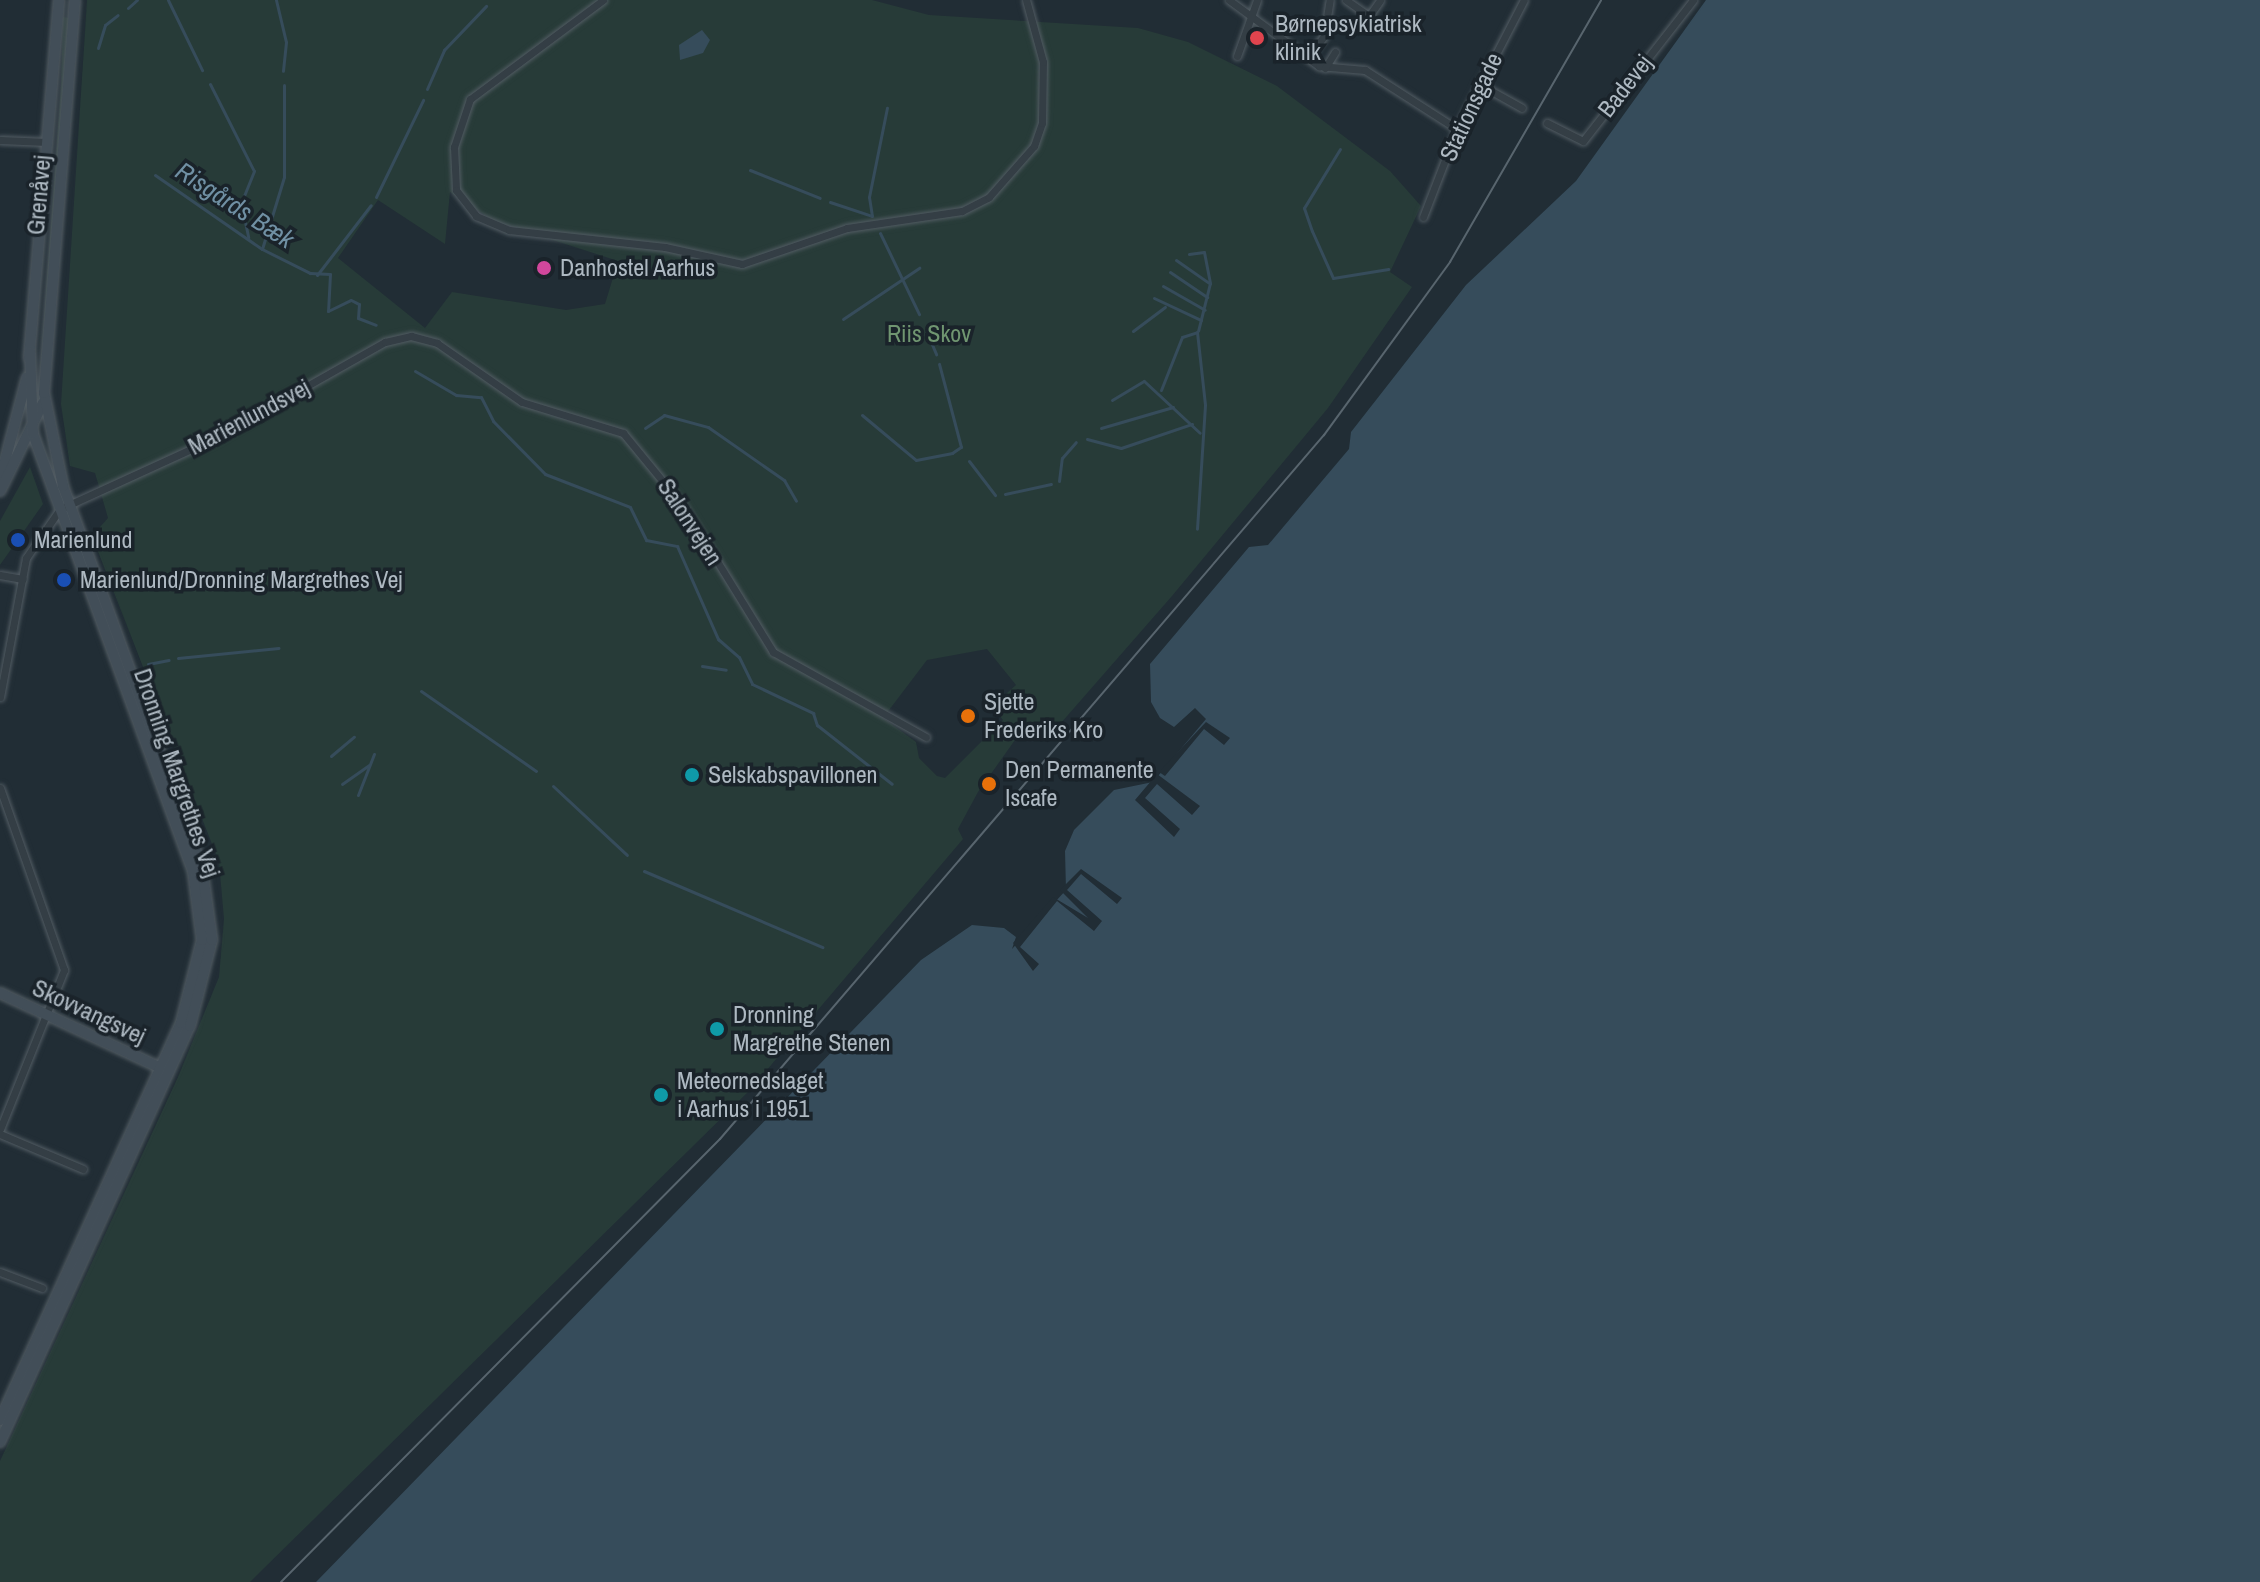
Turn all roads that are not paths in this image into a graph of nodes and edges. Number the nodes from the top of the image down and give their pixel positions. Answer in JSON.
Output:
{"nodes":[{"id":1,"x":59,"y":0,"type":"edge"},
{"id":2,"x":73,"y":0,"type":"edge"},
{"id":3,"x":603,"y":0,"type":"edge"},
{"id":4,"x":1026,"y":0,"type":"edge"},
{"id":5,"x":1229,"y":0,"type":"edge"},
{"id":6,"x":1257,"y":0,"type":"edge"},
{"id":7,"x":1330,"y":0,"type":"edge"},
{"id":8,"x":1346,"y":0,"type":"edge"},
{"id":9,"x":1380,"y":0,"type":"edge"},
{"id":10,"x":1524,"y":0,"type":"edge"},
{"id":11,"x":1693,"y":0,"type":"edge"},
{"id":12,"x":1251,"y":16,"type":"junction"},
{"id":13,"x":1335,"y":52,"type":"dead end"},
{"id":14,"x":1237,"y":56,"type":"dead end"},
{"id":15,"x":1308,"y":58,"type":"junction"},
{"id":16,"x":1325,"y":68,"type":"junction"},
{"id":17,"x":1479,"y":84,"type":"junction"},
{"id":18,"x":1522,"y":108,"type":"dead end"},
{"id":19,"x":1547,"y":123,"type":"dead end"},
{"id":20,"x":1457,"y":129,"type":"junction"},
{"id":21,"x":0,"y":140,"type":"edge"},
{"id":22,"x":47,"y":142,"type":"junction"},
{"id":23,"x":1423,"y":217,"type":"dead end"},
{"id":24,"x":429,"y":339,"type":"joint"},
{"id":25,"x":30,"y":352,"type":"junction"},
{"id":26,"x":44,"y":393,"type":"junction"},
{"id":27,"x":33,"y":433,"type":"junction"},
{"id":28,"x":25,"y":451,"type":"junction"},
{"id":29,"x":41,"y":451,"type":"junction"},
{"id":30,"x":0,"y":480,"type":"edge"},
{"id":31,"x":0,"y":491,"type":"edge"},
{"id":32,"x":65,"y":507,"type":"junction"},
{"id":33,"x":0,"y":575,"type":"edge"},
{"id":34,"x":23,"y":579,"type":"junction"},
{"id":35,"x":0,"y":697,"type":"edge"},
{"id":36,"x":926,"y":737,"type":"dead end"},
{"id":37,"x":0,"y":788,"type":"edge"},
{"id":38,"x":0,"y":993,"type":"edge"},
{"id":39,"x":47,"y":1015,"type":"junction"},
{"id":40,"x":161,"y":1068,"type":"junction"},
{"id":41,"x":0,"y":1132,"type":"edge"},
{"id":42,"x":83,"y":1169,"type":"dead end"},
{"id":43,"x":0,"y":1272,"type":"edge"},
{"id":44,"x":42,"y":1288,"type":"dead end"},
{"id":45,"x":0,"y":1420,"type":"edge"},
{"id":46,"x":0,"y":1442,"type":"edge"}],
"edges":[{"from":1,"to":22,"type":"street","name":"Grenåvej"},
{"from":2,"to":26,"type":"street","name":"Grenåvej"},
{"from":3,"to":4,"type":"street"},
{"from":5,"to":12,"type":"street"},
{"from":6,"to":12,"type":"street"},
{"from":7,"to":15,"type":"street"},
{"from":8,"to":9,"type":"street"},
{"from":10,"to":17,"type":"street","name":"Stationsgade"},
{"from":11,"to":19,"type":"street","name":"Badevej"},
{"from":12,"to":14,"type":"street"},
{"from":12,"to":15,"type":"street"},
{"from":13,"to":16,"type":"street"},
{"from":15,"to":16,"type":"street"},
{"from":16,"to":20,"type":"street"},
{"from":17,"to":18,"type":"street"},
{"from":17,"to":20,"type":"street","name":"Stationsgade"},
{"from":20,"to":23,"type":"street","name":"Stationsgade"},
{"from":21,"to":22,"type":"street"},
{"from":22,"to":25,"type":"street","name":"Grenåvej"},
{"from":24,"to":32,"type":"street","name":"Marienlundsvej"},
{"from":24,"to":36,"type":"street","name":"Salonvejen"},
{"from":25,"to":27,"type":"street","name":"Dronning Margrethes Vej"},
{"from":25,"to":30,"type":"street"},
{"from":26,"to":27,"type":"street"},
{"from":26,"to":32,"type":"street","name":"Dronning Margrethes Vej"},
{"from":27,"to":28,"type":"street"},
{"from":27,"to":29,"type":"street","name":"Dronning Margrethes Vej"},
{"from":28,"to":29,"type":"street"},
{"from":28,"to":31,"type":"street"},
{"from":29,"to":32,"type":"street","name":"Dronning Margrethes Vej"},
{"from":32,"to":34,"type":"street"},
{"from":32,"to":40,"type":"street","name":"Dronning Margrethes Vej"},
{"from":32,"to":46,"type":"street","name":"Dronning Margrethes Vej"},
{"from":33,"to":34,"type":"street"},
{"from":34,"to":35,"type":"street"},
{"from":37,"to":39,"type":"street"},
{"from":38,"to":39,"type":"street","name":"Skovvangsvej"},
{"from":39,"to":40,"type":"street","name":"Skovvangsvej"},
{"from":39,"to":41,"type":"street"},
{"from":40,"to":45,"type":"street","name":"Dronning Margrethes Vej"},
{"from":41,"to":42,"type":"street"},
{"from":43,"to":44,"type":"street"}]}
